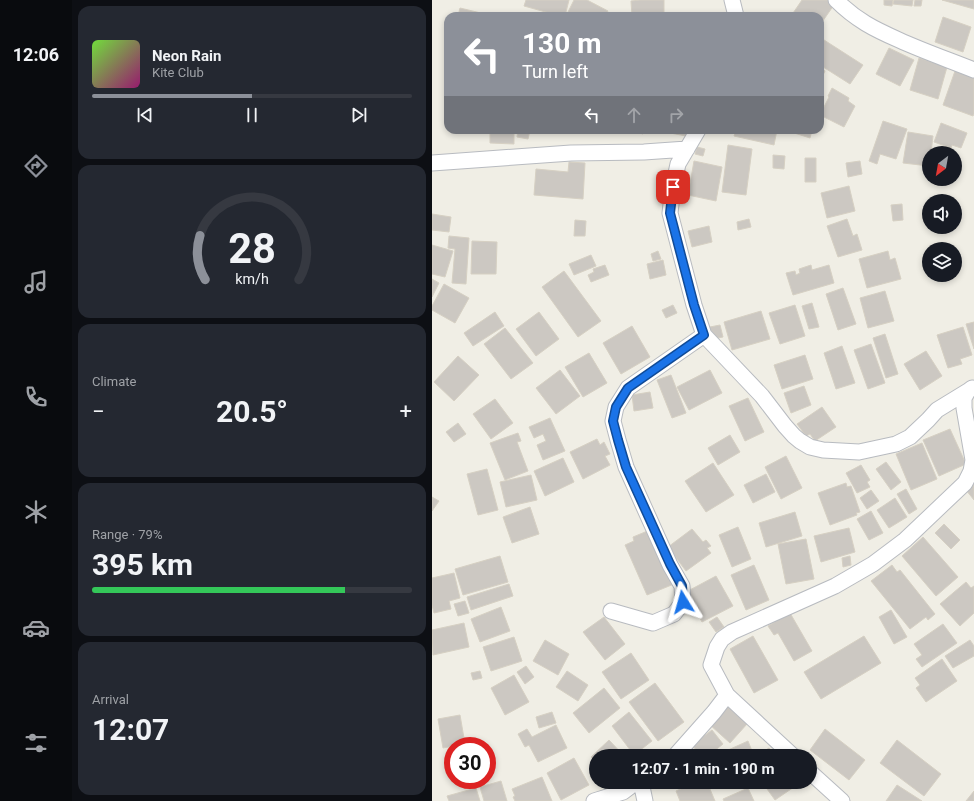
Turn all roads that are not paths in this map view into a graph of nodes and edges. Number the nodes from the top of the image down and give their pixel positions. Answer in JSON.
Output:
{"nodes":[{"id":1,"x":732,"y":0,"type":"edge"},
{"id":2,"x":836,"y":0,"type":"edge"},
{"id":3,"x":735,"y":12,"type":"edge"},
{"id":4,"x":974,"y":70,"type":"edge"},
{"id":5,"x":696,"y":134,"type":"edge"},
{"id":6,"x":687,"y":150,"type":"junction"},
{"id":7,"x":432,"y":163,"type":"edge"},
{"id":8,"x":704,"y":335,"type":"junction"},
{"id":9,"x":971,"y":389,"type":"edge"},
{"id":10,"x":611,"y":611,"type":"dead end"},
{"id":11,"x":727,"y":695,"type":"junction"},
{"id":12,"x":681,"y":749,"type":"edge"},
{"id":13,"x":785,"y":749,"type":"edge"},
{"id":14,"x":817,"y":778,"type":"edge"},
{"id":15,"x":628,"y":789,"type":"edge"},
{"id":16,"x":643,"y":789,"type":"edge"},
{"id":17,"x":594,"y":801,"type":"edge"},
{"id":18,"x":645,"y":801,"type":"edge"},
{"id":19,"x":842,"y":801,"type":"edge"}],
"edges":[{"from":1,"to":3,"type":"street"},
{"from":2,"to":4,"type":"street"},
{"from":5,"to":6,"type":"street"},
{"from":6,"to":7,"type":"street"},
{"from":6,"to":8,"type":"street"},
{"from":8,"to":9,"type":"street"},
{"from":8,"to":10,"type":"street"},
{"from":9,"to":11,"type":"street"},
{"from":11,"to":12,"type":"street"},
{"from":11,"to":13,"type":"street"},
{"from":14,"to":19,"type":"street"},
{"from":15,"to":17,"type":"street"},
{"from":16,"to":18,"type":"street"}]}
